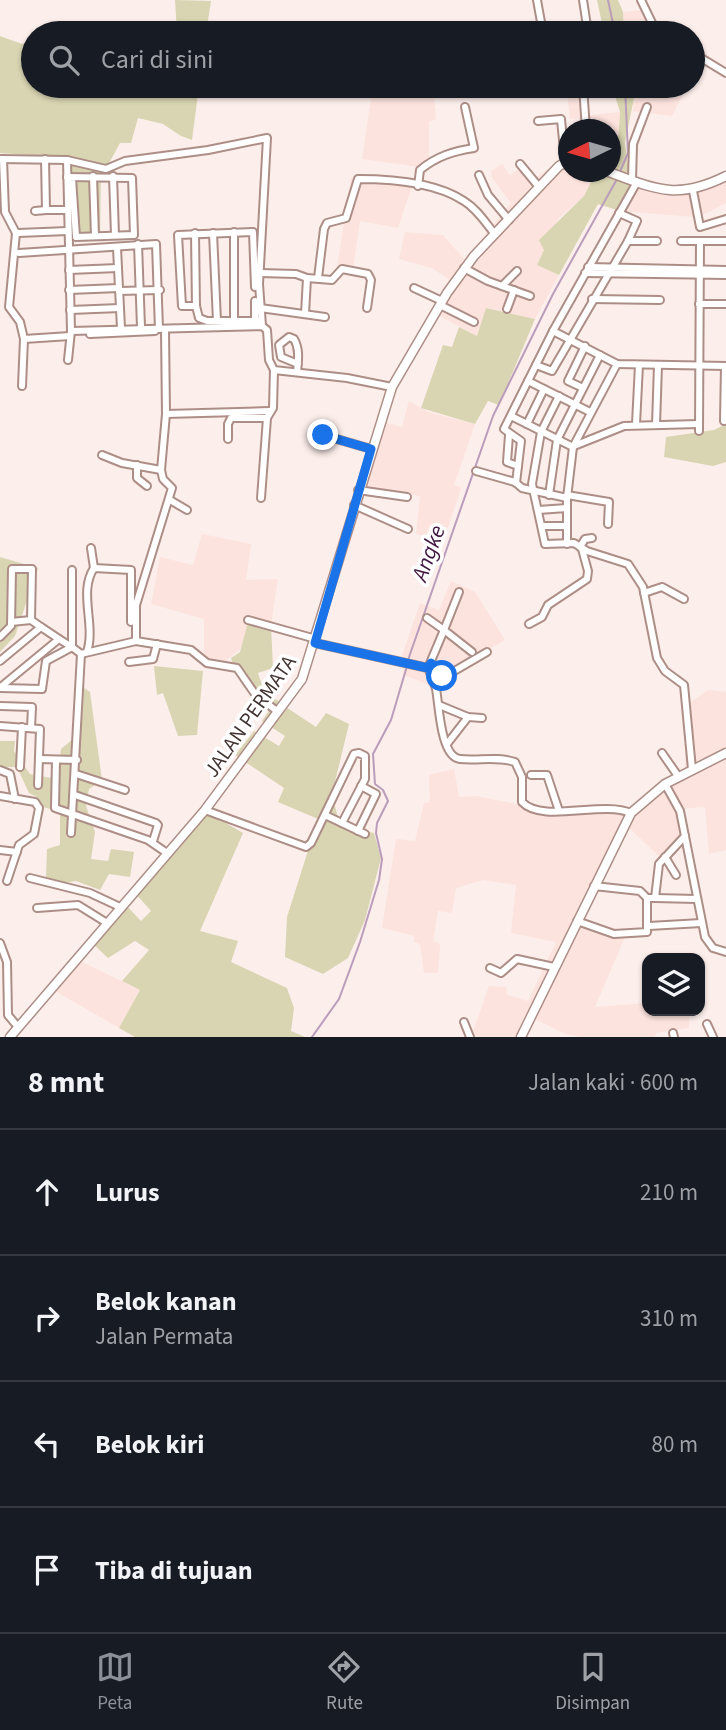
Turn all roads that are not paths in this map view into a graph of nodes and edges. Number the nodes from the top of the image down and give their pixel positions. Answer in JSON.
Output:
{"nodes":[{"id":1,"x":537,"y":0,"type":"edge"},
{"id":2,"x":583,"y":0,"type":"edge"},
{"id":3,"x":641,"y":0,"type":"edge"},
{"id":4,"x":541,"y":21,"type":"edge"},
{"id":5,"x":586,"y":21,"type":"edge"},
{"id":6,"x":651,"y":21,"type":"edge"},
{"id":7,"x":705,"y":60,"type":"edge"},
{"id":8,"x":726,"y":73,"type":"edge"},
{"id":9,"x":584,"y":98,"type":"edge"},
{"id":10,"x":465,"y":107,"type":"dead end"},
{"id":11,"x":647,"y":107,"type":"dead end"},
{"id":12,"x":558,"y":119,"type":"edge"},
{"id":13,"x":585,"y":119,"type":"edge"},
{"id":14,"x":538,"y":121,"type":"dead end"},
{"id":15,"x":2,"y":159,"type":"edge"},
{"id":16,"x":46,"y":159,"type":"junction"},
{"id":17,"x":66,"y":160,"type":"junction"},
{"id":18,"x":520,"y":163,"type":"dead end"},
{"id":19,"x":558,"y":170,"type":"edge"},
{"id":20,"x":479,"y":175,"type":"dead end"},
{"id":21,"x":93,"y":176,"type":"junction"},
{"id":22,"x":113,"y":176,"type":"junction"},
{"id":23,"x":621,"y":176,"type":"edge"},
{"id":24,"x":726,"y":176,"type":"edge"},
{"id":25,"x":70,"y":177,"type":"junction"},
{"id":26,"x":632,"y":180,"type":"junction"},
{"id":27,"x":418,"y":186,"type":"junction"},
{"id":28,"x":539,"y":187,"type":"junction"},
{"id":29,"x":693,"y":191,"type":"junction"},
{"id":30,"x":68,"y":209,"type":"junction"},
{"id":31,"x":46,"y":210,"type":"junction"},
{"id":32,"x":35,"y":211,"type":"dead end"},
{"id":33,"x":619,"y":213,"type":"junction"},
{"id":34,"x":726,"y":219,"type":"edge"},
{"id":35,"x":509,"y":220,"type":"junction"},
{"id":36,"x":68,"y":231,"type":"junction"},
{"id":37,"x":234,"y":232,"type":"junction"},
{"id":38,"x":18,"y":233,"type":"dead end"},
{"id":39,"x":195,"y":233,"type":"junction"},
{"id":40,"x":213,"y":233,"type":"junction"},
{"id":41,"x":494,"y":233,"type":"junction"},
{"id":42,"x":115,"y":235,"type":"junction"},
{"id":43,"x":95,"y":236,"type":"junction"},
{"id":44,"x":628,"y":241,"type":"junction"},
{"id":45,"x":657,"y":241,"type":"dead end"},
{"id":46,"x":681,"y":241,"type":"dead end"},
{"id":47,"x":700,"y":241,"type":"junction"},
{"id":48,"x":726,"y":241,"type":"edge"},
{"id":49,"x":138,"y":244,"type":"junction"},
{"id":50,"x":117,"y":248,"type":"junction"},
{"id":51,"x":68,"y":250,"type":"junction"},
{"id":52,"x":19,"y":253,"type":"dead end"},
{"id":53,"x":118,"y":268,"type":"junction"},
{"id":54,"x":464,"y":268,"type":"junction"},
{"id":55,"x":69,"y":270,"type":"junction"},
{"id":56,"x":586,"y":270,"type":"junction"},
{"id":57,"x":609,"y":270,"type":"junction"},
{"id":58,"x":517,"y":271,"type":"dead end"},
{"id":59,"x":700,"y":272,"type":"junction"},
{"id":60,"x":726,"y":272,"type":"edge"},
{"id":61,"x":260,"y":273,"type":"junction"},
{"id":62,"x":307,"y":278,"type":"junction"},
{"id":63,"x":318,"y":278,"type":"junction"},
{"id":64,"x":502,"y":286,"type":"junction"},
{"id":65,"x":414,"y":288,"type":"dead end"},
{"id":66,"x":69,"y":290,"type":"junction"},
{"id":67,"x":119,"y":290,"type":"junction"},
{"id":68,"x":139,"y":290,"type":"junction"},
{"id":69,"x":160,"y":290,"type":"junction"},
{"id":70,"x":514,"y":290,"type":"junction"},
{"id":71,"x":530,"y":296,"type":"dead end"},
{"id":72,"x":592,"y":299,"type":"junction"},
{"id":73,"x":660,"y":300,"type":"dead end"},
{"id":74,"x":441,"y":303,"type":"junction"},
{"id":75,"x":699,"y":304,"type":"junction"},
{"id":76,"x":726,"y":304,"type":"edge"},
{"id":77,"x":197,"y":307,"type":"junction"},
{"id":78,"x":120,"y":308,"type":"junction"},
{"id":79,"x":260,"y":308,"type":"junction"},
{"id":80,"x":367,"y":308,"type":"dead end"},
{"id":81,"x":507,"y":309,"type":"dead end"},
{"id":82,"x":70,"y":310,"type":"junction"},
{"id":83,"x":305,"y":314,"type":"junction"},
{"id":84,"x":325,"y":317,"type":"dead end"},
{"id":85,"x":217,"y":321,"type":"junction"},
{"id":86,"x":474,"y":321,"type":"dead end"},
{"id":87,"x":234,"y":322,"type":"junction"},
{"id":88,"x":260,"y":323,"type":"junction"},
{"id":89,"x":141,"y":327,"type":"junction"},
{"id":90,"x":121,"y":328,"type":"junction"},
{"id":91,"x":160,"y":329,"type":"junction"},
{"id":92,"x":129,"y":331,"type":"junction"},
{"id":93,"x":553,"y":331,"type":"junction"},
{"id":94,"x":70,"y":334,"type":"junction"},
{"id":95,"x":24,"y":339,"type":"junction"},
{"id":96,"x":571,"y":339,"type":"junction"},
{"id":97,"x":585,"y":346,"type":"junction"},
{"id":98,"x":600,"y":355,"type":"junction"},
{"id":99,"x":68,"y":360,"type":"dead end"},
{"id":100,"x":617,"y":364,"type":"junction"},
{"id":101,"x":536,"y":365,"type":"junction"},
{"id":102,"x":639,"y":365,"type":"junction"},
{"id":103,"x":658,"y":365,"type":"junction"},
{"id":104,"x":700,"y":366,"type":"junction"},
{"id":105,"x":726,"y":366,"type":"edge"},
{"id":106,"x":274,"y":370,"type":"junction"},
{"id":107,"x":528,"y":381,"type":"junction"},
{"id":108,"x":22,"y":386,"type":"dead end"},
{"id":109,"x":392,"y":387,"type":"junction"},
{"id":110,"x":583,"y":388,"type":"junction"},
{"id":111,"x":544,"y":389,"type":"junction"},
{"id":112,"x":725,"y":389,"type":"edge"},
{"id":113,"x":559,"y":396,"type":"junction"},
{"id":114,"x":725,"y":401,"type":"edge"},
{"id":115,"x":575,"y":404,"type":"junction"},
{"id":116,"x":590,"y":412,"type":"junction"},
{"id":117,"x":166,"y":414,"type":"junction"},
{"id":118,"x":269,"y":415,"type":"junction"},
{"id":119,"x":511,"y":416,"type":"junction"},
{"id":120,"x":724,"y":421,"type":"edge"},
{"id":121,"x":527,"y":424,"type":"junction"},
{"id":122,"x":636,"y":424,"type":"junction"},
{"id":123,"x":656,"y":425,"type":"junction"},
{"id":124,"x":541,"y":432,"type":"junction"},
{"id":125,"x":323,"y":435,"type":"dead end"},
{"id":126,"x":509,"y":435,"type":"junction"},
{"id":127,"x":228,"y":439,"type":"dead end"},
{"id":128,"x":557,"y":440,"type":"junction"},
{"id":129,"x":574,"y":447,"type":"junction"},
{"id":130,"x":371,"y":449,"type":"junction"},
{"id":131,"x":102,"y":455,"type":"dead end"},
{"id":132,"x":136,"y":465,"type":"junction"},
{"id":133,"x":518,"y":466,"type":"junction"},
{"id":134,"x":161,"y":470,"type":"junction"},
{"id":135,"x":476,"y":471,"type":"dead end"},
{"id":136,"x":516,"y":483,"type":"junction"},
{"id":137,"x":147,"y":486,"type":"dead end"},
{"id":138,"x":358,"y":490,"type":"junction"},
{"id":139,"x":531,"y":491,"type":"junction"},
{"id":140,"x":549,"y":495,"type":"junction"},
{"id":141,"x":407,"y":496,"type":"dead end"},
{"id":142,"x":567,"y":496,"type":"junction"},
{"id":143,"x":261,"y":498,"type":"dead end"},
{"id":144,"x":170,"y":500,"type":"junction"},
{"id":145,"x":354,"y":505,"type":"junction"},
{"id":146,"x":567,"y":509,"type":"junction"},
{"id":147,"x":187,"y":510,"type":"dead end"},
{"id":148,"x":538,"y":510,"type":"junction"},
{"id":149,"x":608,"y":524,"type":"dead end"},
{"id":150,"x":542,"y":526,"type":"junction"},
{"id":151,"x":567,"y":526,"type":"junction"},
{"id":152,"x":408,"y":529,"type":"dead end"},
{"id":153,"x":592,"y":538,"type":"dead end"},
{"id":154,"x":567,"y":544,"type":"junction"},
{"id":155,"x":91,"y":548,"type":"dead end"},
{"id":156,"x":581,"y":548,"type":"junction"},
{"id":157,"x":94,"y":568,"type":"junction"},
{"id":158,"x":72,"y":570,"type":"dead end"},
{"id":159,"x":459,"y":593,"type":"dead end"},
{"id":160,"x":644,"y":593,"type":"junction"},
{"id":161,"x":684,"y":599,"type":"dead end"},
{"id":162,"x":427,"y":618,"type":"dead end"},
{"id":163,"x":32,"y":620,"type":"junction"},
{"id":164,"x":248,"y":620,"type":"dead end"},
{"id":165,"x":11,"y":622,"type":"junction"},
{"id":166,"x":529,"y":624,"type":"dead end"},
{"id":167,"x":41,"y":627,"type":"junction"},
{"id":168,"x":444,"y":630,"type":"junction"},
{"id":169,"x":0,"y":637,"type":"edge"},
{"id":170,"x":59,"y":639,"type":"junction"},
{"id":171,"x":133,"y":639,"type":"junction"},
{"id":172,"x":316,"y":641,"type":"junction"},
{"id":173,"x":157,"y":644,"type":"junction"},
{"id":174,"x":72,"y":647,"type":"junction"},
{"id":175,"x":472,"y":652,"type":"dead end"},
{"id":176,"x":487,"y":652,"type":"dead end"},
{"id":177,"x":84,"y":653,"type":"junction"},
{"id":178,"x":0,"y":661,"type":"edge"},
{"id":179,"x":129,"y":662,"type":"dead end"},
{"id":180,"x":430,"y":665,"type":"junction"},
{"id":181,"x":0,"y":688,"type":"edge"},
{"id":182,"x":439,"y":705,"type":"junction"},
{"id":183,"x":0,"y":706,"type":"edge"},
{"id":184,"x":278,"y":712,"type":"junction"},
{"id":185,"x":468,"y":717,"type":"junction"},
{"id":186,"x":482,"y":718,"type":"dead end"},
{"id":187,"x":0,"y":726,"type":"edge"},
{"id":188,"x":22,"y":727,"type":"junction"},
{"id":189,"x":31,"y":728,"type":"junction"},
{"id":190,"x":447,"y":744,"type":"junction"},
{"id":191,"x":662,"y":753,"type":"dead end"},
{"id":192,"x":726,"y":753,"type":"edge"},
{"id":193,"x":39,"y":759,"type":"junction"},
{"id":194,"x":56,"y":760,"type":"junction"},
{"id":195,"x":77,"y":760,"type":"junction"},
{"id":196,"x":20,"y":767,"type":"dead end"},
{"id":197,"x":692,"y":769,"type":"junction"},
{"id":198,"x":0,"y":770,"type":"edge"},
{"id":199,"x":76,"y":774,"type":"junction"},
{"id":200,"x":531,"y":775,"type":"dead end"},
{"id":201,"x":678,"y":776,"type":"junction"},
{"id":202,"x":665,"y":784,"type":"junction"},
{"id":203,"x":38,"y":785,"type":"dead end"},
{"id":204,"x":361,"y":786,"type":"junction"},
{"id":205,"x":125,"y":790,"type":"dead end"},
{"id":206,"x":75,"y":795,"type":"junction"},
{"id":207,"x":0,"y":796,"type":"edge"},
{"id":208,"x":15,"y":799,"type":"junction"},
{"id":209,"x":205,"y":810,"type":"junction"},
{"id":210,"x":558,"y":811,"type":"junction"},
{"id":211,"x":631,"y":813,"type":"junction"},
{"id":212,"x":74,"y":815,"type":"junction"},
{"id":213,"x":325,"y":815,"type":"junction"},
{"id":214,"x":342,"y":823,"type":"junction"},
{"id":215,"x":71,"y":833,"type":"dead end"},
{"id":216,"x":685,"y":836,"type":"junction"},
{"id":217,"x":153,"y":841,"type":"junction"},
{"id":218,"x":0,"y":850,"type":"edge"},
{"id":219,"x":17,"y":852,"type":"junction"},
{"id":220,"x":167,"y":853,"type":"junction"},
{"id":221,"x":665,"y":857,"type":"junction"},
{"id":222,"x":676,"y":875,"type":"dead end"},
{"id":223,"x":30,"y":878,"type":"dead end"},
{"id":224,"x":7,"y":881,"type":"dead end"},
{"id":225,"x":593,"y":886,"type":"junction"},
{"id":226,"x":647,"y":898,"type":"junction"},
{"id":227,"x":655,"y":898,"type":"junction"},
{"id":228,"x":696,"y":899,"type":"junction"},
{"id":229,"x":37,"y":908,"type":"dead end"},
{"id":230,"x":120,"y":908,"type":"junction"},
{"id":231,"x":577,"y":921,"type":"junction"},
{"id":232,"x":107,"y":923,"type":"junction"},
{"id":233,"x":701,"y":923,"type":"junction"},
{"id":234,"x":649,"y":926,"type":"junction"},
{"id":235,"x":0,"y":943,"type":"edge"},
{"id":236,"x":726,"y":952,"type":"edge"},
{"id":237,"x":3,"y":962,"type":"edge"},
{"id":238,"x":554,"y":967,"type":"junction"},
{"id":239,"x":490,"y":968,"type":"dead end"},
{"id":240,"x":464,"y":1021,"type":"dead end"},
{"id":241,"x":707,"y":1024,"type":"dead end"},
{"id":242,"x":18,"y":1027,"type":"junction"},
{"id":243,"x":10,"y":1037,"type":"edge"},
{"id":244,"x":470,"y":1037,"type":"edge"},
{"id":245,"x":520,"y":1037,"type":"edge"},
{"id":246,"x":713,"y":1037,"type":"edge"}],
"edges":[{"from":1,"to":4,"type":"street"},
{"from":2,"to":5,"type":"street"},
{"from":3,"to":6,"type":"street"},
{"from":7,"to":8,"type":"street"},
{"from":9,"to":13,"type":"street"},
{"from":10,"to":27,"type":"street"},
{"from":11,"to":26,"type":"street"},
{"from":12,"to":14,"type":"street"},
{"from":15,"to":16,"type":"street"},
{"from":15,"to":95,"type":"street"},
{"from":16,"to":17,"type":"street"},
{"from":16,"to":31,"type":"street"},
{"from":17,"to":25,"type":"street"},
{"from":17,"to":61,"type":"street"},
{"from":18,"to":28,"type":"street"},
{"from":19,"to":28,"type":"main road","name":"JALAN PERMATA"},
{"from":20,"to":35,"type":"street"},
{"from":21,"to":22,"type":"street"},
{"from":21,"to":25,"type":"street"},
{"from":21,"to":43,"type":"street"},
{"from":22,"to":42,"type":"street"},
{"from":22,"to":42,"type":"street"},
{"from":23,"to":26,"type":"main road"},
{"from":24,"to":29,"type":"main road"},
{"from":25,"to":30,"type":"street"},
{"from":25,"to":43,"type":"street"},
{"from":26,"to":29,"type":"main road"},
{"from":26,"to":33,"type":"street"},
{"from":27,"to":41,"type":"street"},
{"from":27,"to":63,"type":"street"},
{"from":28,"to":35,"type":"main road","name":"JALAN PERMATA"},
{"from":29,"to":34,"type":"street"},
{"from":30,"to":31,"type":"street"},
{"from":30,"to":36,"type":"street"},
{"from":31,"to":32,"type":"street"},
{"from":33,"to":44,"type":"street"},
{"from":33,"to":56,"type":"street"},
{"from":35,"to":41,"type":"main road","name":"JALAN PERMATA"},
{"from":36,"to":38,"type":"street"},
{"from":36,"to":51,"type":"street"},
{"from":37,"to":40,"type":"street"},
{"from":37,"to":87,"type":"street"},
{"from":37,"to":88,"type":"street"},
{"from":39,"to":40,"type":"street"},
{"from":39,"to":77,"type":"street"},
{"from":39,"to":77,"type":"street"},
{"from":40,"to":85,"type":"street"},
{"from":41,"to":54,"type":"main road","name":"JALAN PERMATA"},
{"from":42,"to":43,"type":"street"},
{"from":44,"to":45,"type":"street"},
{"from":44,"to":57,"type":"street"},
{"from":46,"to":47,"type":"street"},
{"from":47,"to":48,"type":"street"},
{"from":47,"to":59,"type":"street"},
{"from":49,"to":50,"type":"street"},
{"from":49,"to":68,"type":"street"},
{"from":49,"to":69,"type":"street"},
{"from":50,"to":51,"type":"street"},
{"from":50,"to":53,"type":"street"},
{"from":51,"to":52,"type":"street"},
{"from":51,"to":55,"type":"street"},
{"from":53,"to":55,"type":"street"},
{"from":53,"to":67,"type":"street"},
{"from":54,"to":64,"type":"street"},
{"from":54,"to":74,"type":"main road","name":"JALAN PERMATA"},
{"from":55,"to":66,"type":"street"},
{"from":56,"to":57,"type":"street"},
{"from":56,"to":93,"type":"street"},
{"from":57,"to":59,"type":"street"},
{"from":57,"to":72,"type":"street"},
{"from":58,"to":64,"type":"street"},
{"from":59,"to":60,"type":"street"},
{"from":59,"to":75,"type":"street"},
{"from":61,"to":62,"type":"street"},
{"from":61,"to":79,"type":"street"},
{"from":62,"to":63,"type":"street"},
{"from":62,"to":83,"type":"street"},
{"from":63,"to":80,"type":"street"},
{"from":64,"to":70,"type":"street"},
{"from":65,"to":74,"type":"street"},
{"from":66,"to":67,"type":"street"},
{"from":66,"to":82,"type":"street"},
{"from":67,"to":68,"type":"street"},
{"from":67,"to":78,"type":"street"},
{"from":68,"to":69,"type":"street"},
{"from":68,"to":89,"type":"street"},
{"from":69,"to":91,"type":"street"},
{"from":70,"to":71,"type":"street"},
{"from":70,"to":81,"type":"street"},
{"from":72,"to":73,"type":"street"},
{"from":72,"to":96,"type":"street"},
{"from":74,"to":86,"type":"street"},
{"from":74,"to":109,"type":"main road","name":"JALAN PERMATA"},
{"from":75,"to":76,"type":"street"},
{"from":75,"to":104,"type":"street"},
{"from":77,"to":85,"type":"street"},
{"from":78,"to":82,"type":"street"},
{"from":78,"to":90,"type":"street"},
{"from":79,"to":83,"type":"street"},
{"from":79,"to":88,"type":"street"},
{"from":82,"to":94,"type":"street"},
{"from":83,"to":84,"type":"street"},
{"from":85,"to":87,"type":"street"},
{"from":87,"to":88,"type":"street"},
{"from":88,"to":91,"type":"street"},
{"from":88,"to":106,"type":"street"},
{"from":89,"to":91,"type":"street"},
{"from":89,"to":92,"type":"street"},
{"from":90,"to":92,"type":"street"},
{"from":90,"to":94,"type":"street"},
{"from":91,"to":92,"type":"street"},
{"from":91,"to":117,"type":"street"},
{"from":92,"to":94,"type":"street"},
{"from":93,"to":96,"type":"street"},
{"from":93,"to":101,"type":"street"},
{"from":94,"to":95,"type":"street"},
{"from":94,"to":99,"type":"street"},
{"from":95,"to":108,"type":"street"},
{"from":96,"to":97,"type":"street"},
{"from":96,"to":101,"type":"street"},
{"from":97,"to":98,"type":"street"},
{"from":97,"to":110,"type":"street"},
{"from":98,"to":100,"type":"street"},
{"from":98,"to":110,"type":"street"},
{"from":100,"to":102,"type":"street"},
{"from":100,"to":116,"type":"street"},
{"from":101,"to":107,"type":"street"},
{"from":102,"to":103,"type":"street"},
{"from":102,"to":122,"type":"street"},
{"from":103,"to":104,"type":"street"},
{"from":103,"to":123,"type":"street"},
{"from":104,"to":105,"type":"street"},
{"from":104,"to":123,"type":"street"},
{"from":105,"to":112,"type":"street"},
{"from":106,"to":109,"type":"street"},
{"from":106,"to":118,"type":"street"},
{"from":107,"to":111,"type":"street"},
{"from":107,"to":119,"type":"street"},
{"from":109,"to":130,"type":"main road","name":"JALAN PERMATA"},
{"from":110,"to":115,"type":"street"},
{"from":111,"to":113,"type":"street"},
{"from":111,"to":121,"type":"street"},
{"from":112,"to":114,"type":"street"},
{"from":113,"to":115,"type":"street"},
{"from":113,"to":124,"type":"street"},
{"from":114,"to":120,"type":"street"},
{"from":115,"to":116,"type":"street"},
{"from":115,"to":128,"type":"street"},
{"from":116,"to":129,"type":"street"},
{"from":117,"to":118,"type":"street"},
{"from":117,"to":134,"type":"street"},
{"from":118,"to":127,"type":"street"},
{"from":118,"to":143,"type":"street"},
{"from":119,"to":121,"type":"street"},
{"from":119,"to":126,"type":"street"},
{"from":121,"to":124,"type":"street"},
{"from":122,"to":123,"type":"street"},
{"from":122,"to":129,"type":"street"},
{"from":124,"to":128,"type":"street"},
{"from":124,"to":139,"type":"street"},
{"from":125,"to":130,"type":"street"},
{"from":126,"to":133,"type":"street"},
{"from":126,"to":133,"type":"street"},
{"from":128,"to":129,"type":"street"},
{"from":128,"to":140,"type":"street"},
{"from":129,"to":142,"type":"street"},
{"from":130,"to":138,"type":"main road","name":"JALAN PERMATA"},
{"from":131,"to":132,"type":"street"},
{"from":132,"to":134,"type":"street"},
{"from":132,"to":137,"type":"street"},
{"from":133,"to":136,"type":"street"},
{"from":134,"to":144,"type":"street"},
{"from":135,"to":136,"type":"street"},
{"from":136,"to":139,"type":"street"},
{"from":138,"to":141,"type":"street"},
{"from":138,"to":145,"type":"main road","name":"JALAN PERMATA"},
{"from":139,"to":140,"type":"street"},
{"from":139,"to":148,"type":"street"},
{"from":140,"to":142,"type":"street"},
{"from":142,"to":146,"type":"street"},
{"from":142,"to":149,"type":"street"},
{"from":144,"to":147,"type":"street"},
{"from":144,"to":171,"type":"street"},
{"from":145,"to":152,"type":"street"},
{"from":145,"to":172,"type":"main road","name":"JALAN PERMATA"},
{"from":146,"to":148,"type":"street"},
{"from":146,"to":151,"type":"street"},
{"from":148,"to":150,"type":"street"},
{"from":150,"to":151,"type":"street"},
{"from":150,"to":154,"type":"street"},
{"from":151,"to":154,"type":"street"},
{"from":153,"to":156,"type":"street"},
{"from":154,"to":156,"type":"street"},
{"from":155,"to":157,"type":"street"},
{"from":156,"to":160,"type":"street"},
{"from":156,"to":166,"type":"street"},
{"from":157,"to":171,"type":"street"},
{"from":157,"to":177,"type":"street"},
{"from":158,"to":174,"type":"street"},
{"from":159,"to":168,"type":"street"},
{"from":160,"to":161,"type":"street"},
{"from":160,"to":197,"type":"street"},
{"from":162,"to":168,"type":"street"},
{"from":163,"to":165,"type":"street"},
{"from":163,"to":165,"type":"street"},
{"from":163,"to":167,"type":"street"},
{"from":164,"to":172,"type":"street"},
{"from":165,"to":169,"type":"street"},
{"from":167,"to":170,"type":"street"},
{"from":167,"to":178,"type":"street"},
{"from":168,"to":175,"type":"street"},
{"from":168,"to":180,"type":"street"},
{"from":170,"to":174,"type":"street"},
{"from":170,"to":181,"type":"street"},
{"from":171,"to":173,"type":"street"},
{"from":171,"to":177,"type":"street"},
{"from":172,"to":180,"type":"street"},
{"from":172,"to":184,"type":"main road","name":"JALAN PERMATA"},
{"from":173,"to":179,"type":"street"},
{"from":173,"to":184,"type":"street"},
{"from":174,"to":177,"type":"street"},
{"from":174,"to":181,"type":"street"},
{"from":176,"to":180,"type":"street"},
{"from":177,"to":195,"type":"street"},
{"from":180,"to":182,"type":"street"},
{"from":182,"to":185,"type":"street"},
{"from":182,"to":190,"type":"street"},
{"from":183,"to":189,"type":"street"},
{"from":184,"to":209,"type":"main road","name":"JALAN PERMATA"},
{"from":185,"to":186,"type":"street"},
{"from":185,"to":190,"type":"street"},
{"from":187,"to":188,"type":"street"},
{"from":188,"to":189,"type":"street"},
{"from":188,"to":196,"type":"street"},
{"from":189,"to":193,"type":"street"},
{"from":190,"to":210,"type":"street"},
{"from":191,"to":201,"type":"street"},
{"from":192,"to":197,"type":"main road"},
{"from":193,"to":194,"type":"street"},
{"from":193,"to":203,"type":"street"},
{"from":194,"to":195,"type":"street"},
{"from":194,"to":212,"type":"street"},
{"from":195,"to":199,"type":"street"},
{"from":197,"to":201,"type":"main road"},
{"from":198,"to":208,"type":"street"},
{"from":199,"to":205,"type":"street"},
{"from":199,"to":206,"type":"street"},
{"from":200,"to":210,"type":"street"},
{"from":201,"to":202,"type":"main road"},
{"from":202,"to":211,"type":"main road"},
{"from":202,"to":216,"type":"street"},
{"from":204,"to":213,"type":"street"},
{"from":204,"to":214,"type":"street"},
{"from":204,"to":214,"type":"street"},
{"from":206,"to":212,"type":"street"},
{"from":206,"to":217,"type":"street"},
{"from":207,"to":208,"type":"street"},
{"from":208,"to":219,"type":"street"},
{"from":209,"to":213,"type":"street"},
{"from":209,"to":220,"type":"main road","name":"JALAN PERMATA"},
{"from":210,"to":211,"type":"street"},
{"from":211,"to":225,"type":"main road"},
{"from":212,"to":215,"type":"street"},
{"from":212,"to":217,"type":"street"},
{"from":213,"to":214,"type":"street"},
{"from":216,"to":221,"type":"street"},
{"from":216,"to":228,"type":"street"},
{"from":217,"to":220,"type":"street"},
{"from":218,"to":219,"type":"street"},
{"from":219,"to":224,"type":"street"},
{"from":220,"to":230,"type":"main road","name":"JALAN PERMATA"},
{"from":221,"to":222,"type":"street"},
{"from":221,"to":227,"type":"street"},
{"from":223,"to":230,"type":"street"},
{"from":225,"to":226,"type":"street"},
{"from":225,"to":231,"type":"main road"},
{"from":226,"to":227,"type":"street"},
{"from":226,"to":234,"type":"street"},
{"from":227,"to":228,"type":"street"},
{"from":228,"to":233,"type":"street"},
{"from":229,"to":232,"type":"street"},
{"from":230,"to":232,"type":"main road","name":"JALAN PERMATA"},
{"from":231,"to":234,"type":"street"},
{"from":231,"to":238,"type":"main road"},
{"from":232,"to":242,"type":"main road","name":"JALAN PERMATA"},
{"from":233,"to":234,"type":"street"},
{"from":233,"to":236,"type":"street"},
{"from":235,"to":237,"type":"street"},
{"from":237,"to":242,"type":"street"},
{"from":238,"to":239,"type":"street"},
{"from":238,"to":245,"type":"main road"},
{"from":240,"to":244,"type":"street"},
{"from":241,"to":246,"type":"street"},
{"from":242,"to":243,"type":"main road","name":"JALAN PERMATA"}]}
